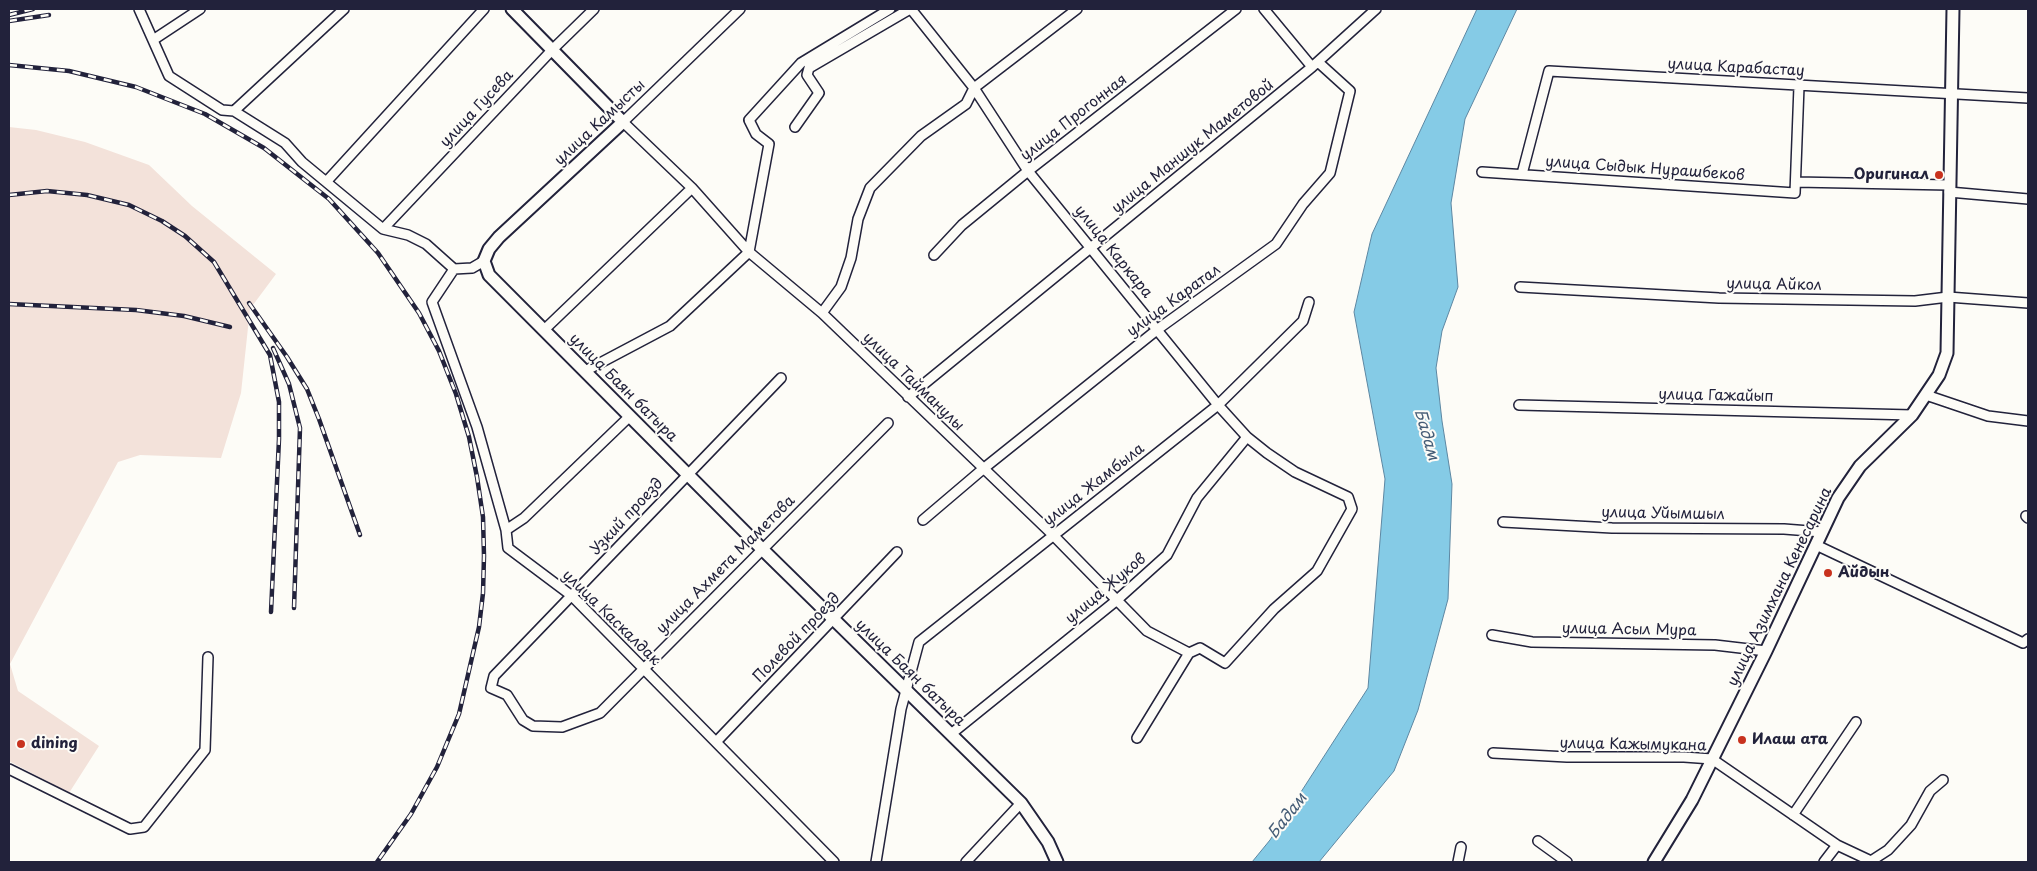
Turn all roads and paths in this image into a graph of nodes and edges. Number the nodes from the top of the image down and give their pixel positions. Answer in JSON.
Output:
{"nodes":[{"id":1,"x":140,"y":9,"type":"edge"},
{"id":2,"x":200,"y":9,"type":"edge"},
{"id":3,"x":344,"y":9,"type":"edge"},
{"id":4,"x":484,"y":9,"type":"edge"},
{"id":5,"x":512,"y":9,"type":"edge"},
{"id":6,"x":594,"y":9,"type":"edge"},
{"id":7,"x":740,"y":9,"type":"edge"},
{"id":8,"x":890,"y":9,"type":"edge"},
{"id":9,"x":910,"y":9,"type":"edge"},
{"id":10,"x":1078,"y":9,"type":"edge"},
{"id":11,"x":1236,"y":9,"type":"edge"},
{"id":12,"x":1264,"y":9,"type":"edge"},
{"id":13,"x":1376,"y":9,"type":"edge"},
{"id":14,"x":1953,"y":9,"type":"edge"},
{"id":15,"x":153,"y":40,"type":"junction"},
{"id":16,"x":552,"y":49,"type":"junction"},
{"id":17,"x":1315,"y":65,"type":"junction"},
{"id":18,"x":1799,"y":86,"type":"junction"},
{"id":19,"x":974,"y":88,"type":"junction"},
{"id":20,"x":1950,"y":92,"type":"junction"},
{"id":21,"x":2028,"y":98,"type":"edge"},
{"id":22,"x":234,"y":111,"type":"junction"},
{"id":23,"x":623,"y":122,"type":"junction"},
{"id":24,"x":795,"y":127,"type":"dead end"},
{"id":25,"x":1028,"y":171,"type":"junction"},
{"id":26,"x":1482,"y":172,"type":"dead end"},
{"id":27,"x":1522,"y":174,"type":"junction"},
{"id":28,"x":327,"y":181,"type":"junction"},
{"id":29,"x":1796,"y":182,"type":"junction"},
{"id":30,"x":692,"y":188,"type":"junction"},
{"id":31,"x":1949,"y":189,"type":"junction"},
{"id":32,"x":2028,"y":198,"type":"edge"},
{"id":33,"x":382,"y":229,"type":"junction"},
{"id":34,"x":1092,"y":248,"type":"junction"},
{"id":35,"x":749,"y":252,"type":"junction"},
{"id":36,"x":934,"y":255,"type":"dead end"},
{"id":37,"x":484,"y":261,"type":"junction"},
{"id":38,"x":454,"y":269,"type":"junction"},
{"id":39,"x":1520,"y":287,"type":"dead end"},
{"id":40,"x":1948,"y":297,"type":"junction"},
{"id":41,"x":1309,"y":302,"type":"dead end"},
{"id":42,"x":2028,"y":303,"type":"edge"},
{"id":43,"x":822,"y":313,"type":"junction"},
{"id":44,"x":1158,"y":329,"type":"junction"},
{"id":45,"x":544,"y":330,"type":"junction"},
{"id":46,"x":585,"y":371,"type":"junction"},
{"id":47,"x":781,"y":378,"type":"dead end"},
{"id":48,"x":1926,"y":395,"type":"junction"},
{"id":49,"x":908,"y":397,"type":"junction"},
{"id":50,"x":1218,"y":405,"type":"junction"},
{"id":51,"x":1519,"y":405,"type":"dead end"},
{"id":52,"x":1912,"y":415,"type":"junction"},
{"id":53,"x":630,"y":416,"type":"junction"},
{"id":54,"x":2028,"y":421,"type":"edge"},
{"id":55,"x":888,"y":423,"type":"dead end"},
{"id":56,"x":1247,"y":437,"type":"junction"},
{"id":57,"x":983,"y":469,"type":"junction"},
{"id":58,"x":688,"y":473,"type":"junction"},
{"id":59,"x":923,"y":520,"type":"dead end"},
{"id":60,"x":1503,"y":522,"type":"dead end"},
{"id":61,"x":506,"y":530,"type":"junction"},
{"id":62,"x":1822,"y":532,"type":"junction"},
{"id":63,"x":1053,"y":535,"type":"junction"},
{"id":64,"x":1816,"y":545,"type":"junction"},
{"id":65,"x":762,"y":548,"type":"junction"},
{"id":66,"x":897,"y":552,"type":"dead end"},
{"id":67,"x":572,"y":596,"type":"junction"},
{"id":68,"x":1117,"y":600,"type":"junction"},
{"id":69,"x":834,"y":619,"type":"junction"},
{"id":70,"x":1492,"y":635,"type":"dead end"},
{"id":71,"x":2028,"y":639,"type":"edge"},
{"id":72,"x":1766,"y":651,"type":"junction"},
{"id":73,"x":1188,"y":653,"type":"junction"},
{"id":74,"x":208,"y":657,"type":"dead end"},
{"id":75,"x":644,"y":669,"type":"junction"},
{"id":76,"x":494,"y":676,"type":"joint"},
{"id":77,"x":906,"y":692,"type":"junction"},
{"id":78,"x":1856,"y":722,"type":"dead end"},
{"id":79,"x":951,"y":734,"type":"junction"},
{"id":80,"x":1137,"y":738,"type":"dead end"},
{"id":81,"x":716,"y":742,"type":"junction"},
{"id":82,"x":1493,"y":753,"type":"dead end"},
{"id":83,"x":1712,"y":759,"type":"junction"},
{"id":84,"x":9,"y":769,"type":"edge"},
{"id":85,"x":1943,"y":780,"type":"dead end"},
{"id":86,"x":1021,"y":803,"type":"junction"},
{"id":87,"x":1793,"y":815,"type":"junction"},
{"id":88,"x":1538,"y":841,"type":"dead end"},
{"id":89,"x":1836,"y":845,"type":"junction"},
{"id":90,"x":1460,"y":848,"type":"dead end"},
{"id":91,"x":834,"y":862,"type":"edge"},
{"id":92,"x":876,"y":862,"type":"edge"},
{"id":93,"x":966,"y":862,"type":"edge"},
{"id":94,"x":1057,"y":862,"type":"edge"},
{"id":95,"x":1458,"y":862,"type":"edge"},
{"id":96,"x":1567,"y":862,"type":"edge"},
{"id":97,"x":1654,"y":862,"type":"edge"},
{"id":98,"x":1824,"y":862,"type":"edge"}],
"edges":[{"from":1,"to":15,"type":"street"},
{"from":2,"to":15,"type":"street"},
{"from":3,"to":22,"type":"street"},
{"from":4,"to":28,"type":"street"},
{"from":5,"to":16,"type":"street"},
{"from":6,"to":16,"type":"street","name":"улица Гусева"},
{"from":7,"to":23,"type":"street","name":"улица Камысты"},
{"from":8,"to":35,"type":"street"},
{"from":9,"to":19,"type":"street","name":"улица Каркара"},
{"from":9,"to":24,"type":"street"},
{"from":10,"to":19,"type":"street"},
{"from":11,"to":25,"type":"street","name":"улица Прогонная"},
{"from":12,"to":17,"type":"street"},
{"from":13,"to":17,"type":"street","name":"улица Маншук Маметовой"},
{"from":14,"to":20,"type":"street","name":"улица Азимхана Кенесарина"},
{"from":15,"to":22,"type":"street"},
{"from":16,"to":23,"type":"street"},
{"from":16,"to":33,"type":"street","name":"улица Гусева"},
{"from":17,"to":34,"type":"street","name":"улица Маншук Маметовой"},
{"from":17,"to":44,"type":"street","name":"улица Каратал"},
{"from":18,"to":20,"type":"street","name":"улица Карабастау"},
{"from":18,"to":27,"type":"street","name":"улица Карабастау"},
{"from":18,"to":29,"type":"street"},
{"from":19,"to":25,"type":"street","name":"улица Каркара"},
{"from":19,"to":43,"type":"street"},
{"from":20,"to":21,"type":"street","name":"улица Карабастау"},
{"from":20,"to":31,"type":"street","name":"улица Азимхана Кенесарина"},
{"from":22,"to":28,"type":"street"},
{"from":23,"to":30,"type":"street","name":"улица Тайманулы"},
{"from":23,"to":37,"type":"street","name":"улица Камысты"},
{"from":25,"to":34,"type":"street","name":"улица Каркара"},
{"from":25,"to":36,"type":"street","name":"улица Прогонная"},
{"from":26,"to":27,"type":"street","name":"улица Сыдык Нурашбеков"},
{"from":27,"to":29,"type":"street","name":"улица Сыдык Нурашбеков"},
{"from":28,"to":33,"type":"street"},
{"from":29,"to":31,"type":"street"},
{"from":30,"to":35,"type":"street","name":"улица Тайманулы"},
{"from":30,"to":45,"type":"street"},
{"from":31,"to":32,"type":"street"},
{"from":31,"to":40,"type":"street","name":"улица Азимхана Кенесарина"},
{"from":33,"to":38,"type":"street"},
{"from":34,"to":44,"type":"street","name":"улица Каркара"},
{"from":34,"to":49,"type":"street","name":"улица Маншук Маметовой"},
{"from":35,"to":43,"type":"street","name":"улица Тайманулы"},
{"from":35,"to":46,"type":"street"},
{"from":37,"to":38,"type":"street"},
{"from":37,"to":45,"type":"street","name":"улица Баян батыра"},
{"from":38,"to":61,"type":"street","name":"улица Каскалдак"},
{"from":39,"to":40,"type":"street","name":"улица Айкол"},
{"from":40,"to":42,"type":"street","name":"улица Айкол"},
{"from":40,"to":48,"type":"street","name":"улица Азимхана Кенесарина"},
{"from":41,"to":50,"type":"street","name":"улица Жамбыла"},
{"from":43,"to":49,"type":"street","name":"улица Тайманулы"},
{"from":44,"to":50,"type":"street","name":"улица Каркара"},
{"from":44,"to":57,"type":"street","name":"улица Каратал"},
{"from":45,"to":46,"type":"street","name":"улица Баян батыра"},
{"from":46,"to":53,"type":"street","name":"улица Баян батыра"},
{"from":47,"to":58,"type":"street","name":"Узкий проезд"},
{"from":48,"to":52,"type":"street","name":"улица Азимхана Кенесарина"},
{"from":48,"to":54,"type":"street"},
{"from":49,"to":57,"type":"street","name":"улица Тайманулы"},
{"from":50,"to":56,"type":"street","name":"улица Каркара"},
{"from":50,"to":63,"type":"street","name":"улица Жамбыла"},
{"from":51,"to":52,"type":"street","name":"улица Гажайып"},
{"from":52,"to":62,"type":"street","name":"улица Азимхана Кенесарина"},
{"from":53,"to":58,"type":"street","name":"улица Баян батыра"},
{"from":53,"to":61,"type":"street"},
{"from":55,"to":65,"type":"street","name":"улица Ахмета Маметова"},
{"from":56,"to":68,"type":"street","name":"улица Жуков"},
{"from":56,"to":73,"type":"street","name":"улица Каркара"},
{"from":57,"to":59,"type":"street","name":"улица Каратал"},
{"from":57,"to":63,"type":"street","name":"улица Тайманулы"},
{"from":58,"to":65,"type":"street","name":"улица Баян батыра"},
{"from":58,"to":67,"type":"street","name":"Узкий проезд"},
{"from":60,"to":62,"type":"street","name":"улица Уйымшыл"},
{"from":61,"to":67,"type":"street","name":"улица Каскалдак"},
{"from":62,"to":64,"type":"street","name":"улица Азимхана Кенесарина"},
{"from":63,"to":68,"type":"street","name":"улица Тайманулы"},
{"from":63,"to":77,"type":"street","name":"улица Жамбыла"},
{"from":64,"to":71,"type":"street"},
{"from":64,"to":72,"type":"street","name":"улица Азимхана Кенесарина"},
{"from":65,"to":69,"type":"street","name":"улица Баян батыра"},
{"from":65,"to":75,"type":"street","name":"улица Ахмета Маметова"},
{"from":66,"to":69,"type":"street","name":"Полевой проезд"},
{"from":67,"to":75,"type":"street","name":"улица Каскалдак"},
{"from":67,"to":76,"type":"street","name":"Узкий проезд"},
{"from":68,"to":73,"type":"street","name":"улица Тайманулы"},
{"from":68,"to":79,"type":"street","name":"улица Жуков"},
{"from":69,"to":77,"type":"street","name":"улица Баян батыра"},
{"from":69,"to":81,"type":"street","name":"Полевой проезд"},
{"from":70,"to":72,"type":"street","name":"улица Асыл Мура"},
{"from":72,"to":83,"type":"street","name":"улица Азимхана Кенесарина"},
{"from":73,"to":80,"type":"street"},
{"from":74,"to":84,"type":"street"},
{"from":75,"to":76,"type":"street","name":"улица Ахмета Маметова"},
{"from":75,"to":81,"type":"street","name":"улица Каскалдак"},
{"from":77,"to":79,"type":"street","name":"улица Баян батыра"},
{"from":77,"to":92,"type":"street","name":"улица Жамбыла"},
{"from":78,"to":87,"type":"street"},
{"from":79,"to":86,"type":"street","name":"улица Баян батыра"},
{"from":81,"to":91,"type":"street","name":"улица Каскалдак"},
{"from":82,"to":83,"type":"street","name":"улица Кажымукана"},
{"from":83,"to":87,"type":"street","name":"улица Кажымукана"},
{"from":83,"to":97,"type":"street","name":"улица Азимхана Кенесарина"},
{"from":85,"to":89,"type":"street","name":"улица Кажымукана"},
{"from":86,"to":93,"type":"street"},
{"from":86,"to":94,"type":"street","name":"улица Баян батыра"},
{"from":87,"to":89,"type":"street","name":"улица Кажымукана"},
{"from":88,"to":96,"type":"street"},
{"from":89,"to":98,"type":"street"},
{"from":90,"to":95,"type":"street"}]}
